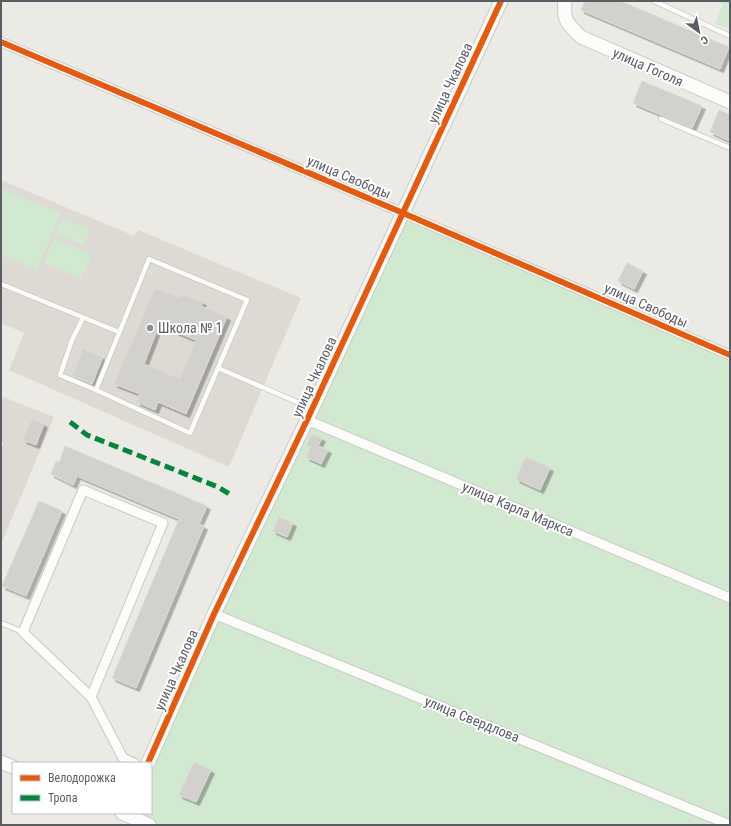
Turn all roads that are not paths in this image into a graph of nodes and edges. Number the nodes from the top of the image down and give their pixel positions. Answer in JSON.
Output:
{"nodes":[{"id":1,"x":501,"y":1,"type":"edge"},
{"id":2,"x":565,"y":1,"type":"edge"},
{"id":3,"x":654,"y":1,"type":"edge"},
{"id":4,"x":730,"y":36,"type":"edge"},
{"id":5,"x":1,"y":42,"type":"edge"},
{"id":6,"x":730,"y":102,"type":"edge"},
{"id":7,"x":661,"y":119,"type":"dead end"},
{"id":8,"x":730,"y":148,"type":"edge"},
{"id":9,"x":403,"y":213,"type":"junction"},
{"id":10,"x":1,"y":284,"type":"edge"},
{"id":11,"x":83,"y":318,"type":"junction"},
{"id":12,"x":120,"y":332,"type":"junction"},
{"id":13,"x":730,"y":355,"type":"edge"},
{"id":14,"x":218,"y":368,"type":"junction"},
{"id":15,"x":96,"y":390,"type":"junction"},
{"id":16,"x":310,"y":414,"type":"junction"},
{"id":17,"x":730,"y":598,"type":"edge"},
{"id":18,"x":214,"y":614,"type":"junction"},
{"id":19,"x":1,"y":623,"type":"edge"},
{"id":20,"x":22,"y":632,"type":"junction"},
{"id":21,"x":91,"y":697,"type":"junction"},
{"id":22,"x":1,"y":762,"type":"edge"},
{"id":23,"x":132,"y":762,"type":"edge"},
{"id":24,"x":148,"y":762,"type":"edge"},
{"id":25,"x":12,"y":767,"type":"edge"},
{"id":26,"x":123,"y":816,"type":"edge"},
{"id":27,"x":149,"y":825,"type":"edge"},
{"id":28,"x":730,"y":825,"type":"edge"}],
"edges":[{"from":1,"to":9,"type":"street","name":"улица Чкалова"},
{"from":2,"to":6,"type":"street","name":"улица Гоголя"},
{"from":3,"to":4,"type":"lane"},
{"from":5,"to":9,"type":"street","name":"улица Свободы"},
{"from":7,"to":8,"type":"lane"},
{"from":9,"to":13,"type":"street","name":"улица Свободы"},
{"from":9,"to":16,"type":"street","name":"улица Чкалова"},
{"from":10,"to":11,"type":"lane"},
{"from":11,"to":12,"type":"lane"},
{"from":11,"to":15,"type":"lane"},
{"from":12,"to":14,"type":"lane"},
{"from":12,"to":15,"type":"lane"},
{"from":14,"to":15,"type":"lane"},
{"from":14,"to":16,"type":"lane"},
{"from":16,"to":17,"type":"street","name":"улица Карла Маркса"},
{"from":16,"to":18,"type":"street","name":"улица Чкалова"},
{"from":18,"to":24,"type":"street","name":"улица Чкалова"},
{"from":18,"to":28,"type":"street","name":"улица Свердлова"},
{"from":19,"to":20,"type":"lane"},
{"from":20,"to":21,"type":"street"},
{"from":20,"to":21,"type":"street"},
{"from":21,"to":23,"type":"street"},
{"from":22,"to":25,"type":"street"},
{"from":26,"to":27,"type":"street"}]}
